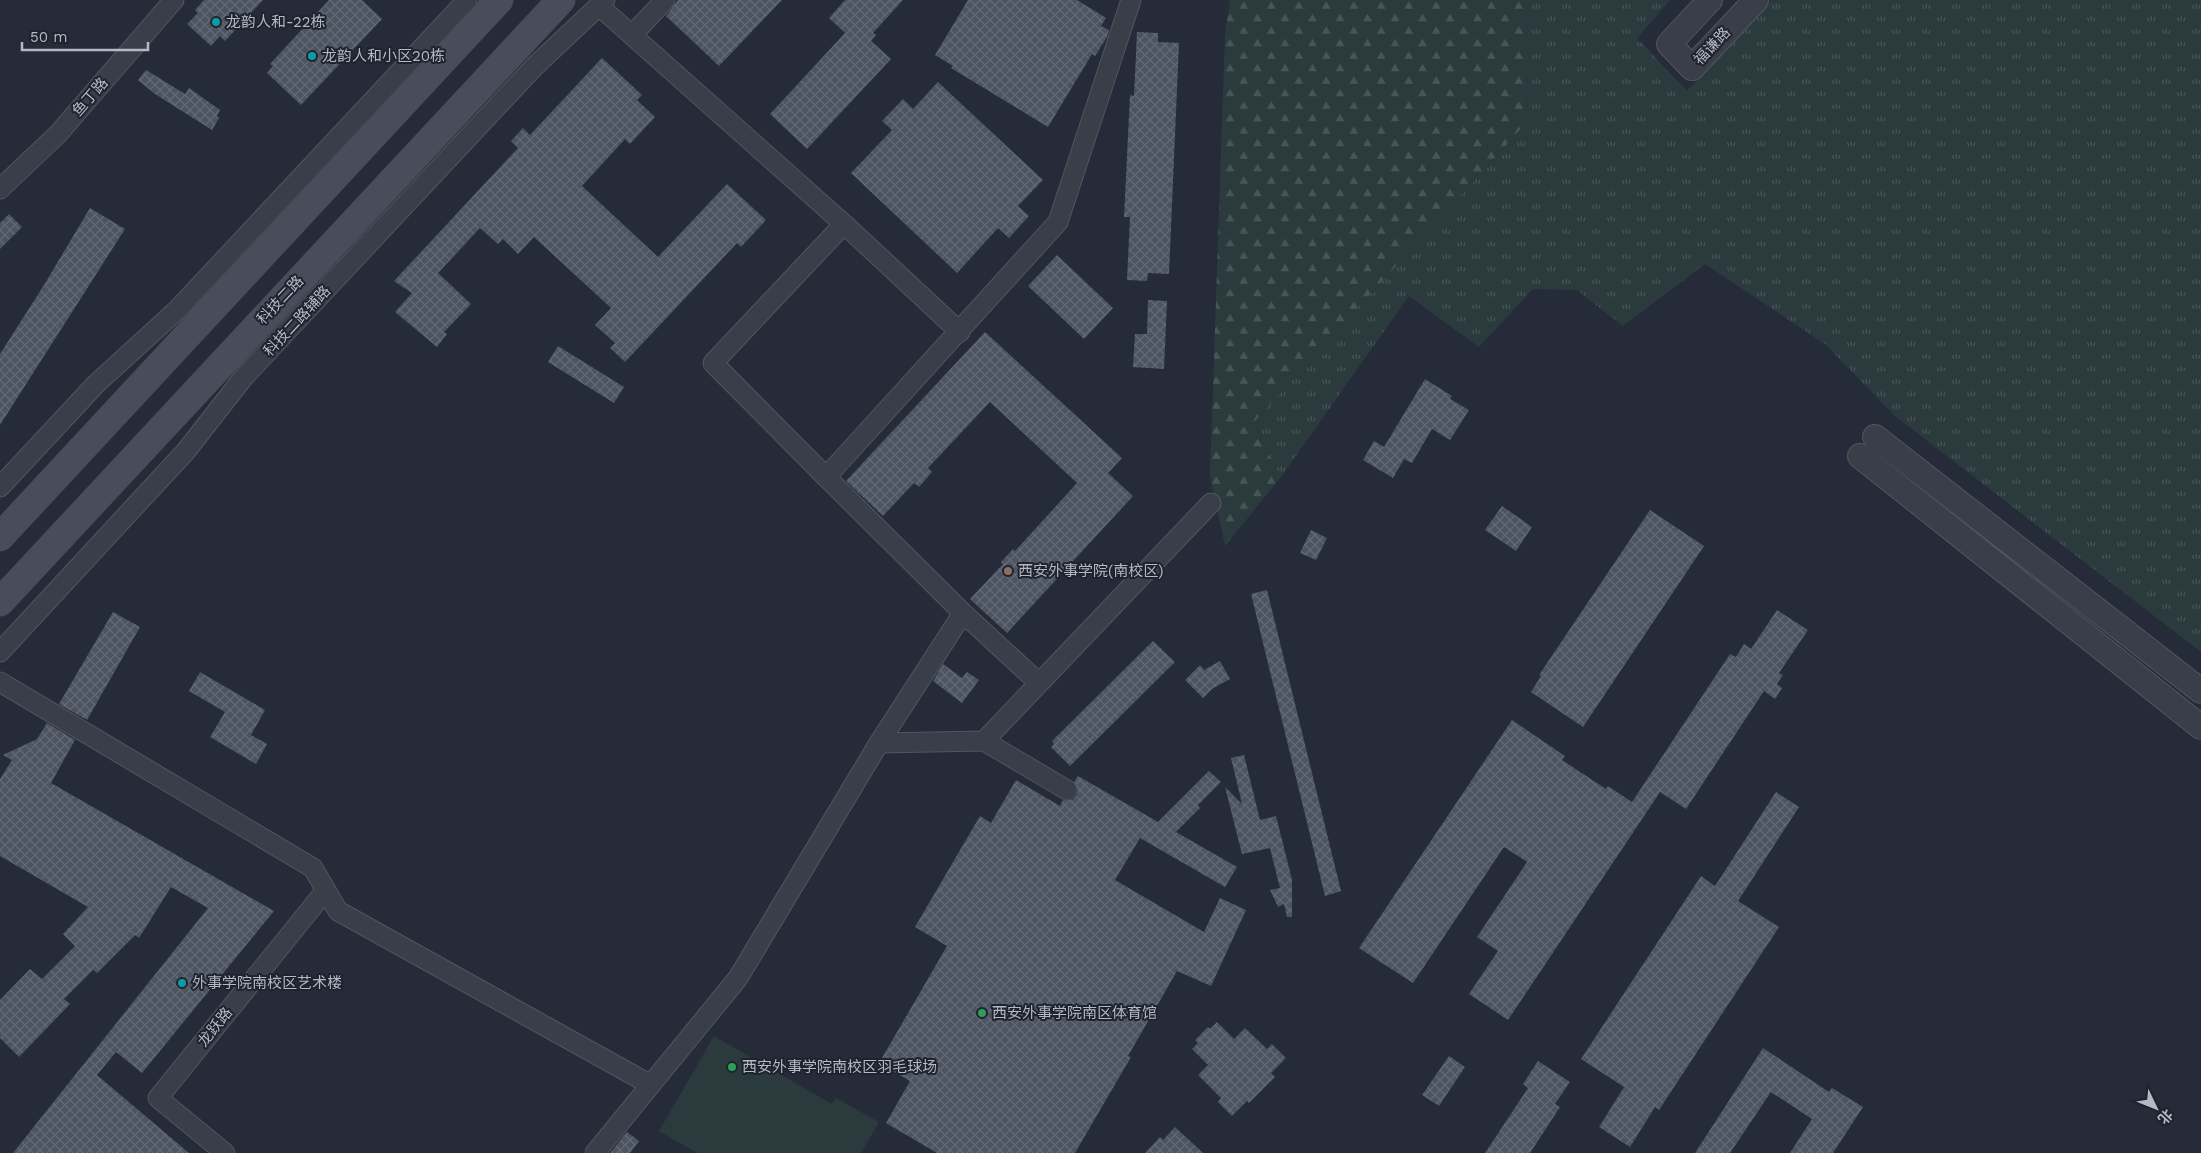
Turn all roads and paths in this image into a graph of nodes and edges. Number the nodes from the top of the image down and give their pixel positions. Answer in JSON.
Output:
{"nodes":[{"id":1,"x":174,"y":0,"type":"edge"},
{"id":2,"x":467,"y":0,"type":"edge"},
{"id":3,"x":499,"y":0,"type":"edge"},
{"id":4,"x":561,"y":0,"type":"edge"},
{"id":5,"x":665,"y":0,"type":"edge"},
{"id":6,"x":1131,"y":0,"type":"edge"},
{"id":7,"x":1710,"y":0,"type":"edge"},
{"id":8,"x":1756,"y":0,"type":"edge"},
{"id":9,"x":602,"y":3,"type":"edge"},
{"id":10,"x":632,"y":35,"type":"junction"},
{"id":11,"x":0,"y":189,"type":"edge"},
{"id":12,"x":844,"y":224,"type":"junction"},
{"id":13,"x":960,"y":332,"type":"junction"},
{"id":14,"x":1875,"y":437,"type":"dead end"},
{"id":15,"x":1860,"y":456,"type":"dead end"},
{"id":16,"x":826,"y":477,"type":"junction"},
{"id":17,"x":0,"y":486,"type":"edge"},
{"id":18,"x":1211,"y":503,"type":"dead end"},
{"id":19,"x":0,"y":537,"type":"edge"},
{"id":20,"x":0,"y":602,"type":"edge"},
{"id":21,"x":963,"y":613,"type":"junction"},
{"id":22,"x":0,"y":652,"type":"edge"},
{"id":23,"x":0,"y":682,"type":"edge"},
{"id":24,"x":1039,"y":684,"type":"junction"},
{"id":25,"x":2201,"y":691,"type":"edge"},
{"id":26,"x":2201,"y":727,"type":"edge"},
{"id":27,"x":984,"y":741,"type":"junction"},
{"id":28,"x":879,"y":743,"type":"junction"},
{"id":29,"x":1067,"y":790,"type":"dead end"},
{"id":30,"x":326,"y":890,"type":"junction"},
{"id":31,"x":650,"y":1085,"type":"junction"},
{"id":32,"x":225,"y":1153,"type":"edge"},
{"id":33,"x":595,"y":1153,"type":"edge"}],
"edges":[{"from":1,"to":11,"type":"street","name":"鱼丁路"},
{"from":2,"to":17,"type":"street"},
{"from":3,"to":19,"type":"main road"},
{"from":4,"to":20,"type":"main road","name":"科技二路"},
{"from":5,"to":10,"type":"street"},
{"from":6,"to":13,"type":"street"},
{"from":7,"to":8,"type":"street","name":"福谦路"},
{"from":9,"to":10,"type":"street"},
{"from":9,"to":22,"type":"street","name":"科技二路辅路"},
{"from":10,"to":12,"type":"street"},
{"from":12,"to":13,"type":"street"},
{"from":12,"to":16,"type":"street"},
{"from":13,"to":16,"type":"street"},
{"from":14,"to":25,"type":"street"},
{"from":15,"to":26,"type":"street"},
{"from":16,"to":21,"type":"street"},
{"from":18,"to":24,"type":"street"},
{"from":21,"to":24,"type":"street"},
{"from":21,"to":28,"type":"street"},
{"from":23,"to":30,"type":"street"},
{"from":24,"to":27,"type":"street"},
{"from":27,"to":28,"type":"street"},
{"from":27,"to":29,"type":"street"},
{"from":28,"to":31,"type":"street"},
{"from":30,"to":31,"type":"street"},
{"from":30,"to":32,"type":"street","name":"龙跃路"},
{"from":31,"to":33,"type":"street"}]}
